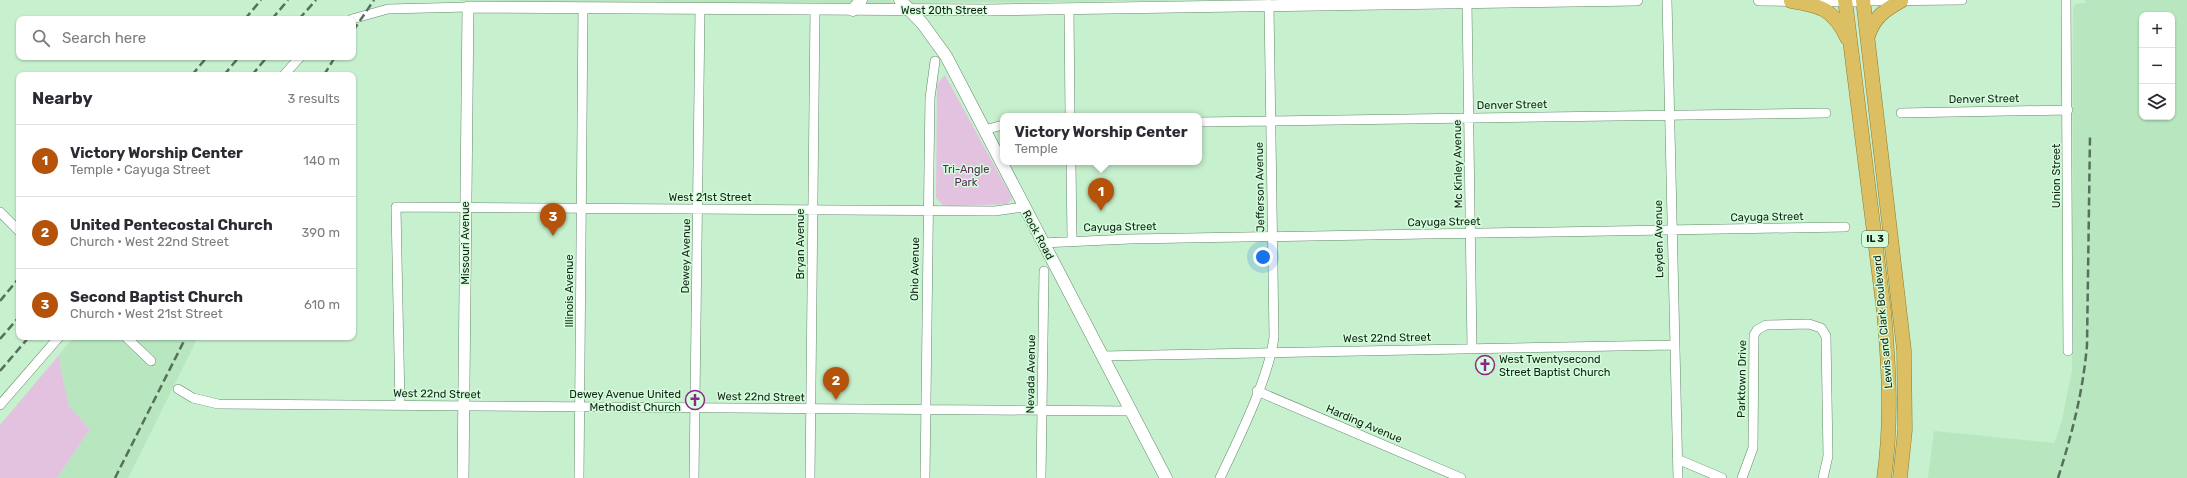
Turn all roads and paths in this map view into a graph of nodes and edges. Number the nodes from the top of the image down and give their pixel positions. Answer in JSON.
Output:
{"nodes":[{"id":1,"x":861,"y":0,"type":"edge"},
{"id":2,"x":900,"y":0,"type":"edge"},
{"id":3,"x":1622,"y":0,"type":"edge"},
{"id":4,"x":1637,"y":0,"type":"edge"},
{"id":5,"x":1667,"y":0,"type":"edge"},
{"id":6,"x":1759,"y":0,"type":"edge"},
{"id":7,"x":1863,"y":0,"type":"edge"},
{"id":8,"x":1962,"y":0,"type":"edge"},
{"id":9,"x":2066,"y":0,"type":"edge"},
{"id":10,"x":1505,"y":1,"type":"edge"},
{"id":11,"x":1791,"y":1,"type":"junction"},
{"id":12,"x":1845,"y":1,"type":"edge"},
{"id":13,"x":1902,"y":1,"type":"edge"},
{"id":14,"x":1467,"y":2,"type":"junction"},
{"id":15,"x":499,"y":4,"type":"edge"},
{"id":16,"x":1269,"y":5,"type":"junction"},
{"id":17,"x":468,"y":7,"type":"junction"},
{"id":18,"x":583,"y":8,"type":"junction"},
{"id":19,"x":1069,"y":9,"type":"junction"},
{"id":20,"x":700,"y":10,"type":"junction"},
{"id":21,"x":815,"y":10,"type":"junction"},
{"id":22,"x":853,"y":10,"type":"junction"},
{"id":23,"x":910,"y":10,"type":"junction"},
{"id":24,"x":356,"y":18,"type":"edge"},
{"id":25,"x":1867,"y":38,"type":"junction"},
{"id":26,"x":1850,"y":44,"type":"junction"},
{"id":27,"x":297,"y":60,"type":"edge"},
{"id":28,"x":935,"y":61,"type":"dead end"},
{"id":29,"x":287,"y":72,"type":"edge"},
{"id":30,"x":2068,"y":110,"type":"junction"},
{"id":31,"x":1901,"y":112,"type":"dead end"},
{"id":32,"x":1070,"y":113,"type":"edge"},
{"id":33,"x":1826,"y":113,"type":"dead end"},
{"id":34,"x":1669,"y":115,"type":"junction"},
{"id":35,"x":1470,"y":117,"type":"junction"},
{"id":36,"x":1271,"y":121,"type":"junction"},
{"id":37,"x":1202,"y":122,"type":"edge"},
{"id":38,"x":1000,"y":126,"type":"edge"},
{"id":39,"x":984,"y":130,"type":"junction"},
{"id":40,"x":1000,"y":161,"type":"edge"},
{"id":41,"x":1002,"y":165,"type":"edge"},
{"id":42,"x":1071,"y":165,"type":"edge"},
{"id":43,"x":466,"y":206,"type":"junction"},
{"id":44,"x":1024,"y":207,"type":"junction"},
{"id":45,"x":581,"y":208,"type":"junction"},
{"id":46,"x":698,"y":209,"type":"junction"},
{"id":47,"x":812,"y":210,"type":"junction"},
{"id":48,"x":928,"y":210,"type":"junction"},
{"id":49,"x":0,"y":212,"type":"edge"},
{"id":50,"x":1845,"y":227,"type":"dead end"},
{"id":51,"x":16,"y":228,"type":"edge"},
{"id":52,"x":1671,"y":230,"type":"junction"},
{"id":53,"x":1471,"y":233,"type":"junction"},
{"id":54,"x":1273,"y":236,"type":"junction"},
{"id":55,"x":1072,"y":240,"type":"junction"},
{"id":56,"x":1042,"y":243,"type":"junction"},
{"id":57,"x":1044,"y":271,"type":"dead end"},
{"id":58,"x":56,"y":340,"type":"edge"},
{"id":59,"x":129,"y":340,"type":"edge"},
{"id":60,"x":1674,"y":345,"type":"junction"},
{"id":61,"x":1472,"y":349,"type":"junction"},
{"id":62,"x":2068,"y":351,"type":"dead end"},
{"id":63,"x":1271,"y":352,"type":"junction"},
{"id":64,"x":1102,"y":356,"type":"junction"},
{"id":65,"x":151,"y":361,"type":"dead end"},
{"id":66,"x":178,"y":389,"type":"dead end"},
{"id":67,"x":1257,"y":391,"type":"junction"},
{"id":68,"x":0,"y":405,"type":"edge"},
{"id":69,"x":400,"y":405,"type":"junction"},
{"id":70,"x":464,"y":406,"type":"junction"},
{"id":71,"x":580,"y":407,"type":"junction"},
{"id":72,"x":695,"y":408,"type":"junction"},
{"id":73,"x":811,"y":410,"type":"junction"},
{"id":74,"x":926,"y":410,"type":"junction"},
{"id":75,"x":1130,"y":411,"type":"junction"},
{"id":76,"x":1042,"y":412,"type":"junction"},
{"id":77,"x":1677,"y":459,"type":"junction"},
{"id":78,"x":1450,"y":476,"type":"edge"},
{"id":79,"x":463,"y":478,"type":"edge"},
{"id":80,"x":579,"y":478,"type":"edge"},
{"id":81,"x":694,"y":478,"type":"edge"},
{"id":82,"x":810,"y":478,"type":"edge"},
{"id":83,"x":925,"y":478,"type":"edge"},
{"id":84,"x":1041,"y":478,"type":"edge"},
{"id":85,"x":1166,"y":478,"type":"edge"},
{"id":86,"x":1220,"y":478,"type":"edge"},
{"id":87,"x":1461,"y":478,"type":"edge"},
{"id":88,"x":1678,"y":478,"type":"edge"},
{"id":89,"x":1722,"y":478,"type":"edge"},
{"id":90,"x":1742,"y":478,"type":"edge"},
{"id":91,"x":1823,"y":478,"type":"edge"},
{"id":92,"x":1884,"y":478,"type":"edge"},
{"id":93,"x":1900,"y":478,"type":"edge"}],
"edges":[{"from":1,"to":22,"type":"main road"},
{"from":2,"to":23,"type":"main road","name":"Rock Road"},
{"from":3,"to":4,"type":"street","name":"West 20th Street"},
{"from":3,"to":10,"type":"street","name":"West 20th Street"},
{"from":5,"to":34,"type":"street","name":"Leyden Avenue"},
{"from":6,"to":11,"type":"street"},
{"from":7,"to":12,"type":"street"},
{"from":7,"to":13,"type":"street"},
{"from":7,"to":25,"type":"highway","name":"Lewis and Clark Boulevard","number":"IL 3"},
{"from":8,"to":13,"type":"street"},
{"from":9,"to":30,"type":"street","name":"Union Street"},
{"from":10,"to":14,"type":"street","name":"West 20th Street"},
{"from":11,"to":12,"type":"street"},
{"from":11,"to":26,"type":"highway"},
{"from":12,"to":26,"type":"highway","name":"Lewis and Clark Boulevard","number":"IL 3"},
{"from":13,"to":25,"type":"highway"},
{"from":14,"to":16,"type":"street","name":"West 20th Street"},
{"from":14,"to":35,"type":"street","name":"Mc Kinley Avenue"},
{"from":15,"to":17,"type":"street","name":"West 20th Street"},
{"from":15,"to":18,"type":"street","name":"West 20th Street"},
{"from":16,"to":19,"type":"street","name":"West 20th Street"},
{"from":16,"to":36,"type":"street","name":"Jefferson Avenue"},
{"from":17,"to":24,"type":"street"},
{"from":17,"to":43,"type":"street","name":"Missouri Avenue"},
{"from":18,"to":20,"type":"street","name":"West 20th Street"},
{"from":18,"to":45,"type":"street","name":"Illinois Avenue"},
{"from":19,"to":23,"type":"street","name":"West 20th Street"},
{"from":19,"to":32,"type":"street"},
{"from":20,"to":21,"type":"street","name":"West 20th Street"},
{"from":20,"to":46,"type":"street","name":"Dewey Avenue"},
{"from":21,"to":22,"type":"street","name":"West 20th Street"},
{"from":21,"to":47,"type":"street","name":"Bryan Avenue"},
{"from":22,"to":23,"type":"street","name":"West 20th Street"},
{"from":23,"to":39,"type":"main road","name":"Rock Road"},
{"from":25,"to":93,"type":"highway","name":"Lewis and Clark Boulevard","number":"IL 3"},
{"from":26,"to":92,"type":"highway","name":"Lewis and Clark Boulevard","number":"IL 3"},
{"from":27,"to":29,"type":"street"},
{"from":28,"to":48,"type":"street","name":"Ohio Avenue"},
{"from":30,"to":31,"type":"street","name":"Denver Street"},
{"from":30,"to":62,"type":"street","name":"Union Street"},
{"from":33,"to":34,"type":"street","name":"Denver Street"},
{"from":34,"to":35,"type":"street","name":"Denver Street"},
{"from":34,"to":52,"type":"street","name":"Leyden Avenue"},
{"from":35,"to":36,"type":"street","name":"Denver Street"},
{"from":35,"to":53,"type":"street","name":"Mc Kinley Avenue"},
{"from":36,"to":37,"type":"street","name":"Denver Street"},
{"from":36,"to":54,"type":"street","name":"Jefferson Avenue"},
{"from":38,"to":39,"type":"street"},
{"from":39,"to":40,"type":"main road","name":"Rock Road"},
{"from":41,"to":44,"type":"main road","name":"Rock Road"},
{"from":42,"to":55,"type":"street"},
{"from":43,"to":45,"type":"street","name":"West 21st Street"},
{"from":43,"to":69,"type":"street","name":"West 21st Street"},
{"from":43,"to":70,"type":"street","name":"Missouri Avenue"},
{"from":44,"to":48,"type":"street","name":"West 21st Street"},
{"from":44,"to":56,"type":"main road","name":"Rock Road"},
{"from":45,"to":46,"type":"street","name":"West 21st Street"},
{"from":45,"to":71,"type":"street","name":"Illinois Avenue"},
{"from":46,"to":47,"type":"street","name":"West 21st Street"},
{"from":46,"to":72,"type":"street","name":"Dewey Avenue"},
{"from":47,"to":48,"type":"street","name":"West 21st Street"},
{"from":47,"to":73,"type":"street","name":"Bryan Avenue"},
{"from":48,"to":74,"type":"street","name":"Ohio Avenue"},
{"from":49,"to":51,"type":"street"},
{"from":50,"to":52,"type":"street","name":"Cayuga Street"},
{"from":52,"to":53,"type":"street","name":"Cayuga Street"},
{"from":52,"to":60,"type":"street","name":"Leyden Avenue"},
{"from":53,"to":54,"type":"street","name":"Cayuga Street"},
{"from":53,"to":61,"type":"street","name":"Mc Kinley Avenue"},
{"from":54,"to":55,"type":"street","name":"Cayuga Street"},
{"from":54,"to":63,"type":"street","name":"Jefferson Avenue"},
{"from":55,"to":56,"type":"street","name":"Cayuga Street"},
{"from":56,"to":64,"type":"main road","name":"Rock Road"},
{"from":57,"to":76,"type":"street","name":"Nevada Avenue"},
{"from":58,"to":68,"type":"street"},
{"from":59,"to":65,"type":"street"},
{"from":60,"to":61,"type":"street","name":"West 22nd Street"},
{"from":60,"to":77,"type":"street","name":"Leyden Avenue"},
{"from":61,"to":63,"type":"street","name":"West 22nd Street"},
{"from":63,"to":64,"type":"street","name":"West 22nd Street"},
{"from":63,"to":67,"type":"street","name":"Jefferson Avenue"},
{"from":64,"to":75,"type":"main road","name":"Rock Road"},
{"from":66,"to":69,"type":"street","name":"West 22nd Street"},
{"from":67,"to":78,"type":"street","name":"Harding Avenue"},
{"from":67,"to":86,"type":"street","name":"Jefferson Avenue"},
{"from":69,"to":70,"type":"street","name":"West 22nd Street"},
{"from":70,"to":71,"type":"street","name":"West 22nd Street"},
{"from":70,"to":79,"type":"street","name":"Missouri Avenue"},
{"from":71,"to":72,"type":"street","name":"West 22nd Street"},
{"from":71,"to":80,"type":"street","name":"Illinois Avenue"},
{"from":72,"to":73,"type":"street","name":"West 22nd Street"},
{"from":72,"to":81,"type":"street","name":"Dewey Avenue"},
{"from":73,"to":74,"type":"street","name":"West 22nd Street"},
{"from":73,"to":82,"type":"street","name":"Bryan Avenue"},
{"from":74,"to":76,"type":"street","name":"West 22nd Street"},
{"from":74,"to":83,"type":"street","name":"Ohio Avenue"},
{"from":75,"to":76,"type":"street","name":"West 22nd Street"},
{"from":75,"to":85,"type":"main road","name":"Rock Road"},
{"from":76,"to":84,"type":"street","name":"Nevada Avenue"},
{"from":77,"to":88,"type":"street","name":"Leyden Avenue"},
{"from":77,"to":89,"type":"street"},
{"from":78,"to":87,"type":"street","name":"Harding Avenue"},
{"from":90,"to":91,"type":"street","name":"Parktown Drive"}]}
